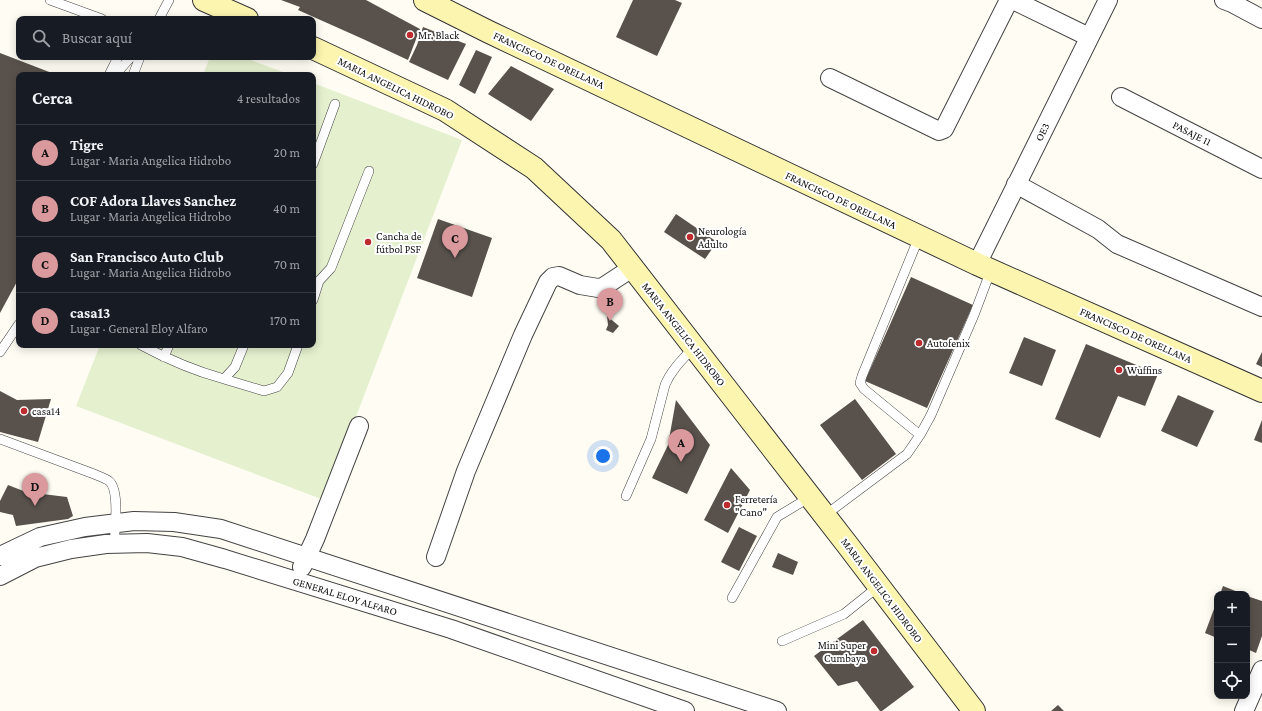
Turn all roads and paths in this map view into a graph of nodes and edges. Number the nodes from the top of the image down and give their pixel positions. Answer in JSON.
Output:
{"nodes":[{"id":1,"x":50,"y":0,"type":"edge"},
{"id":2,"x":169,"y":0,"type":"edge"},
{"id":3,"x":204,"y":0,"type":"edge"},
{"id":4,"x":425,"y":0,"type":"edge"},
{"id":5,"x":1009,"y":0,"type":"edge"},
{"id":6,"x":1013,"y":0,"type":"edge"},
{"id":7,"x":1108,"y":0,"type":"edge"},
{"id":8,"x":1230,"y":1,"type":"edge"},
{"id":9,"x":67,"y":6,"type":"junction"},
{"id":10,"x":82,"y":16,"type":"edge"},
{"id":11,"x":94,"y":16,"type":"edge"},
{"id":12,"x":161,"y":16,"type":"edge"},
{"id":13,"x":240,"y":16,"type":"edge"},
{"id":14,"x":1262,"y":19,"type":"edge"},
{"id":15,"x":1089,"y":37,"type":"junction"},
{"id":16,"x":316,"y":49,"type":"edge"},
{"id":17,"x":116,"y":60,"type":"edge"},
{"id":18,"x":128,"y":60,"type":"edge"},
{"id":19,"x":139,"y":60,"type":"edge"},
{"id":20,"x":110,"y":72,"type":"edge"},
{"id":21,"x":118,"y":72,"type":"edge"},
{"id":22,"x":134,"y":72,"type":"edge"},
{"id":23,"x":830,"y":78,"type":"dead end"},
{"id":24,"x":1121,"y":96,"type":"dead end"},
{"id":25,"x":335,"y":104,"type":"dead end"},
{"id":26,"x":316,"y":156,"type":"edge"},
{"id":27,"x":1262,"y":168,"type":"edge"},
{"id":28,"x":369,"y":171,"type":"dead end"},
{"id":29,"x":1016,"y":184,"type":"junction"},
{"id":30,"x":919,"y":237,"type":"junction"},
{"id":31,"x":984,"y":267,"type":"junction"},
{"id":32,"x":632,"y":268,"type":"junction"},
{"id":33,"x":316,"y":282,"type":"edge"},
{"id":34,"x":1262,"y":307,"type":"edge"},
{"id":35,"x":16,"y":328,"type":"edge"},
{"id":36,"x":694,"y":347,"type":"junction"},
{"id":37,"x":147,"y":348,"type":"edge"},
{"id":38,"x":168,"y":348,"type":"edge"},
{"id":39,"x":243,"y":348,"type":"edge"},
{"id":40,"x":297,"y":348,"type":"edge"},
{"id":41,"x":0,"y":352,"type":"edge"},
{"id":42,"x":164,"y":357,"type":"junction"},
{"id":43,"x":224,"y":379,"type":"junction"},
{"id":44,"x":1262,"y":391,"type":"edge"},
{"id":45,"x":359,"y":426,"type":"dead end"},
{"id":46,"x":920,"y":435,"type":"junction"},
{"id":47,"x":0,"y":439,"type":"edge"},
{"id":48,"x":626,"y":496,"type":"dead end"},
{"id":49,"x":810,"y":497,"type":"junction"},
{"id":50,"x":824,"y":516,"type":"junction"},
{"id":51,"x":115,"y":523,"type":"junction"},
{"id":52,"x":114,"y":544,"type":"junction"},
{"id":53,"x":0,"y":556,"type":"edge"},
{"id":54,"x":306,"y":557,"type":"junction"},
{"id":55,"x":436,"y":557,"type":"dead end"},
{"id":56,"x":0,"y":576,"type":"edge"},
{"id":57,"x":296,"y":581,"type":"junction"},
{"id":58,"x":879,"y":586,"type":"junction"},
{"id":59,"x":732,"y":598,"type":"dead end"},
{"id":60,"x":782,"y":642,"type":"dead end"},
{"id":61,"x":1262,"y":670,"type":"edge"},
{"id":62,"x":685,"y":711,"type":"edge"},
{"id":63,"x":777,"y":711,"type":"edge"},
{"id":64,"x":974,"y":711,"type":"edge"},
{"id":65,"x":1244,"y":711,"type":"edge"}],
"edges":[{"from":1,"to":9,"type":"lane"},
{"from":2,"to":12,"type":"lane"},
{"from":3,"to":13,"type":"street"},
{"from":4,"to":30,"type":"street","name":"FRANCISCO DE ORELLANA"},
{"from":5,"to":23,"type":"street"},
{"from":6,"to":15,"type":"street"},
{"from":7,"to":15,"type":"street","name":"OE3"},
{"from":8,"to":14,"type":"street"},
{"from":9,"to":10,"type":"lane"},
{"from":9,"to":11,"type":"lane"},
{"from":15,"to":29,"type":"street","name":"OE3"},
{"from":16,"to":32,"type":"street","name":"MARIA ANGELICA HIDROBO"},
{"from":17,"to":20,"type":"lane"},
{"from":18,"to":21,"type":"lane"},
{"from":19,"to":22,"type":"lane"},
{"from":24,"to":27,"type":"street","name":"PASAJE 11"},
{"from":25,"to":26,"type":"lane"},
{"from":28,"to":33,"type":"lane"},
{"from":29,"to":31,"type":"street","name":"OE3"},
{"from":29,"to":34,"type":"street"},
{"from":30,"to":31,"type":"street","name":"FRANCISCO DE ORELLANA"},
{"from":30,"to":46,"type":"lane"},
{"from":31,"to":44,"type":"street","name":"FRANCISCO DE ORELLANA"},
{"from":31,"to":46,"type":"lane"},
{"from":32,"to":36,"type":"street","name":"MARIA ANGELICA HIDROBO"},
{"from":32,"to":55,"type":"street"},
{"from":35,"to":41,"type":"lane"},
{"from":36,"to":48,"type":"lane"},
{"from":36,"to":49,"type":"street","name":"MARIA ANGELICA HIDROBO"},
{"from":37,"to":42,"type":"lane"},
{"from":38,"to":42,"type":"lane"},
{"from":39,"to":43,"type":"lane"},
{"from":40,"to":43,"type":"lane"},
{"from":42,"to":43,"type":"lane"},
{"from":45,"to":54,"type":"street"},
{"from":46,"to":50,"type":"lane"},
{"from":47,"to":51,"type":"lane"},
{"from":49,"to":50,"type":"street","name":"MARIA ANGELICA HIDROBO"},
{"from":49,"to":59,"type":"lane"},
{"from":50,"to":58,"type":"street","name":"MARIA ANGELICA HIDROBO"},
{"from":51,"to":52,"type":"lane"},
{"from":51,"to":53,"type":"street"},
{"from":51,"to":54,"type":"street"},
{"from":52,"to":56,"type":"street","name":"GENERAL ELOY ALFARO"},
{"from":52,"to":57,"type":"street","name":"GENERAL ELOY ALFARO"},
{"from":54,"to":57,"type":"street"},
{"from":54,"to":63,"type":"street"},
{"from":57,"to":62,"type":"street","name":"GENERAL ELOY ALFARO"},
{"from":58,"to":60,"type":"lane"},
{"from":58,"to":64,"type":"street","name":"MARIA ANGELICA HIDROBO"},
{"from":61,"to":65,"type":"street"}]}
